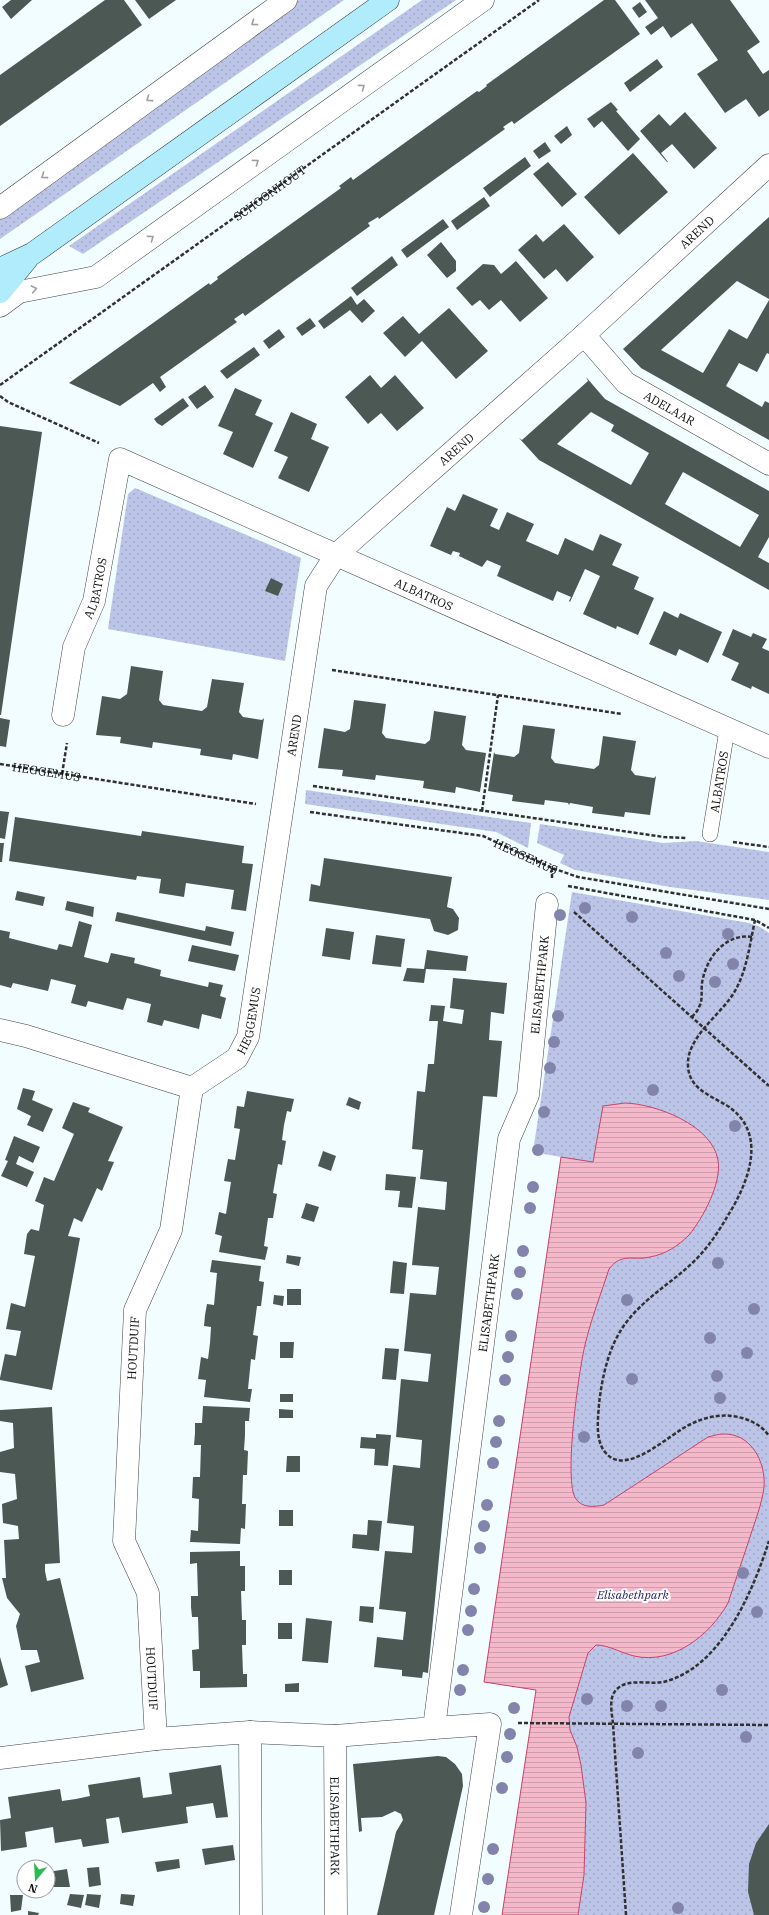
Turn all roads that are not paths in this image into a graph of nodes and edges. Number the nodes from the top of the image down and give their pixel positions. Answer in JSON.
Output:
{"nodes":[{"id":1,"x":286,"y":0,"type":"edge"},
{"id":2,"x":388,"y":0,"type":"edge"},
{"id":3,"x":483,"y":0,"type":"edge"},
{"id":4,"x":769,"y":165,"type":"edge"},
{"id":5,"x":0,"y":208,"type":"edge"},
{"id":6,"x":32,"y":254,"type":"junction"},
{"id":7,"x":0,"y":269,"type":"edge"},
{"id":8,"x":0,"y":292,"type":"edge"},
{"id":9,"x":0,"y":306,"type":"edge"},
{"id":10,"x":584,"y":335,"type":"junction"},
{"id":11,"x":769,"y":464,"type":"edge"},
{"id":12,"x":336,"y":554,"type":"junction"},
{"id":13,"x":63,"y":714,"type":"dead end"},
{"id":14,"x":727,"y":730,"type":"junction"},
{"id":15,"x":769,"y":747,"type":"edge"},
{"id":16,"x":283,"y":808,"type":"joint"},
{"id":17,"x":710,"y":834,"type":"dead end"},
{"id":18,"x":547,"y":904,"type":"road end"},
{"id":19,"x":0,"y":1030,"type":"edge"},
{"id":20,"x":192,"y":1088,"type":"junction"},
{"id":21,"x":434,"y":1728,"type":"junction"},
{"id":22,"x":250,"y":1732,"type":"junction"},
{"id":23,"x":335,"y":1736,"type":"junction"},
{"id":24,"x":156,"y":1739,"type":"junction"},
{"id":25,"x":0,"y":1758,"type":"edge"},
{"id":26,"x":251,"y":1915,"type":"edge"},
{"id":27,"x":336,"y":1915,"type":"edge"},
{"id":28,"x":461,"y":1915,"type":"edge"}],
"edges":[{"from":1,"to":5,"type":"street","one_way":true},
{"from":2,"to":6,"type":"main road"},
{"from":9,"to":3,"type":"street","one_way":true},
{"from":4,"to":10,"type":"street","name":"AREND"},
{"from":6,"to":7,"type":"main road"},
{"from":6,"to":8,"type":"main road"},
{"from":10,"to":11,"type":"street","name":"ADELAAR"},
{"from":10,"to":12,"type":"street","name":"AREND"},
{"from":12,"to":13,"type":"street","name":"ALBATROS"},
{"from":12,"to":14,"type":"street","name":"ALBATROS"},
{"from":12,"to":16,"type":"street","name":"AREND"},
{"from":14,"to":15,"type":"street","name":"ALBATROS"},
{"from":14,"to":17,"type":"lane","name":"ALBATROS"},
{"from":16,"to":20,"type":"street","name":"HEGGEMUS"},
{"from":18,"to":21,"type":"street","name":"ELISABETHPARK"},
{"from":19,"to":20,"type":"street"},
{"from":20,"to":24,"type":"street","name":"HOUTDUIF"},
{"from":21,"to":23,"type":"street"},
{"from":21,"to":28,"type":"street"},
{"from":22,"to":23,"type":"street"},
{"from":22,"to":24,"type":"street"},
{"from":22,"to":26,"type":"street"},
{"from":23,"to":27,"type":"street","name":"ELISABETHPARK"},
{"from":24,"to":25,"type":"street"}]}
